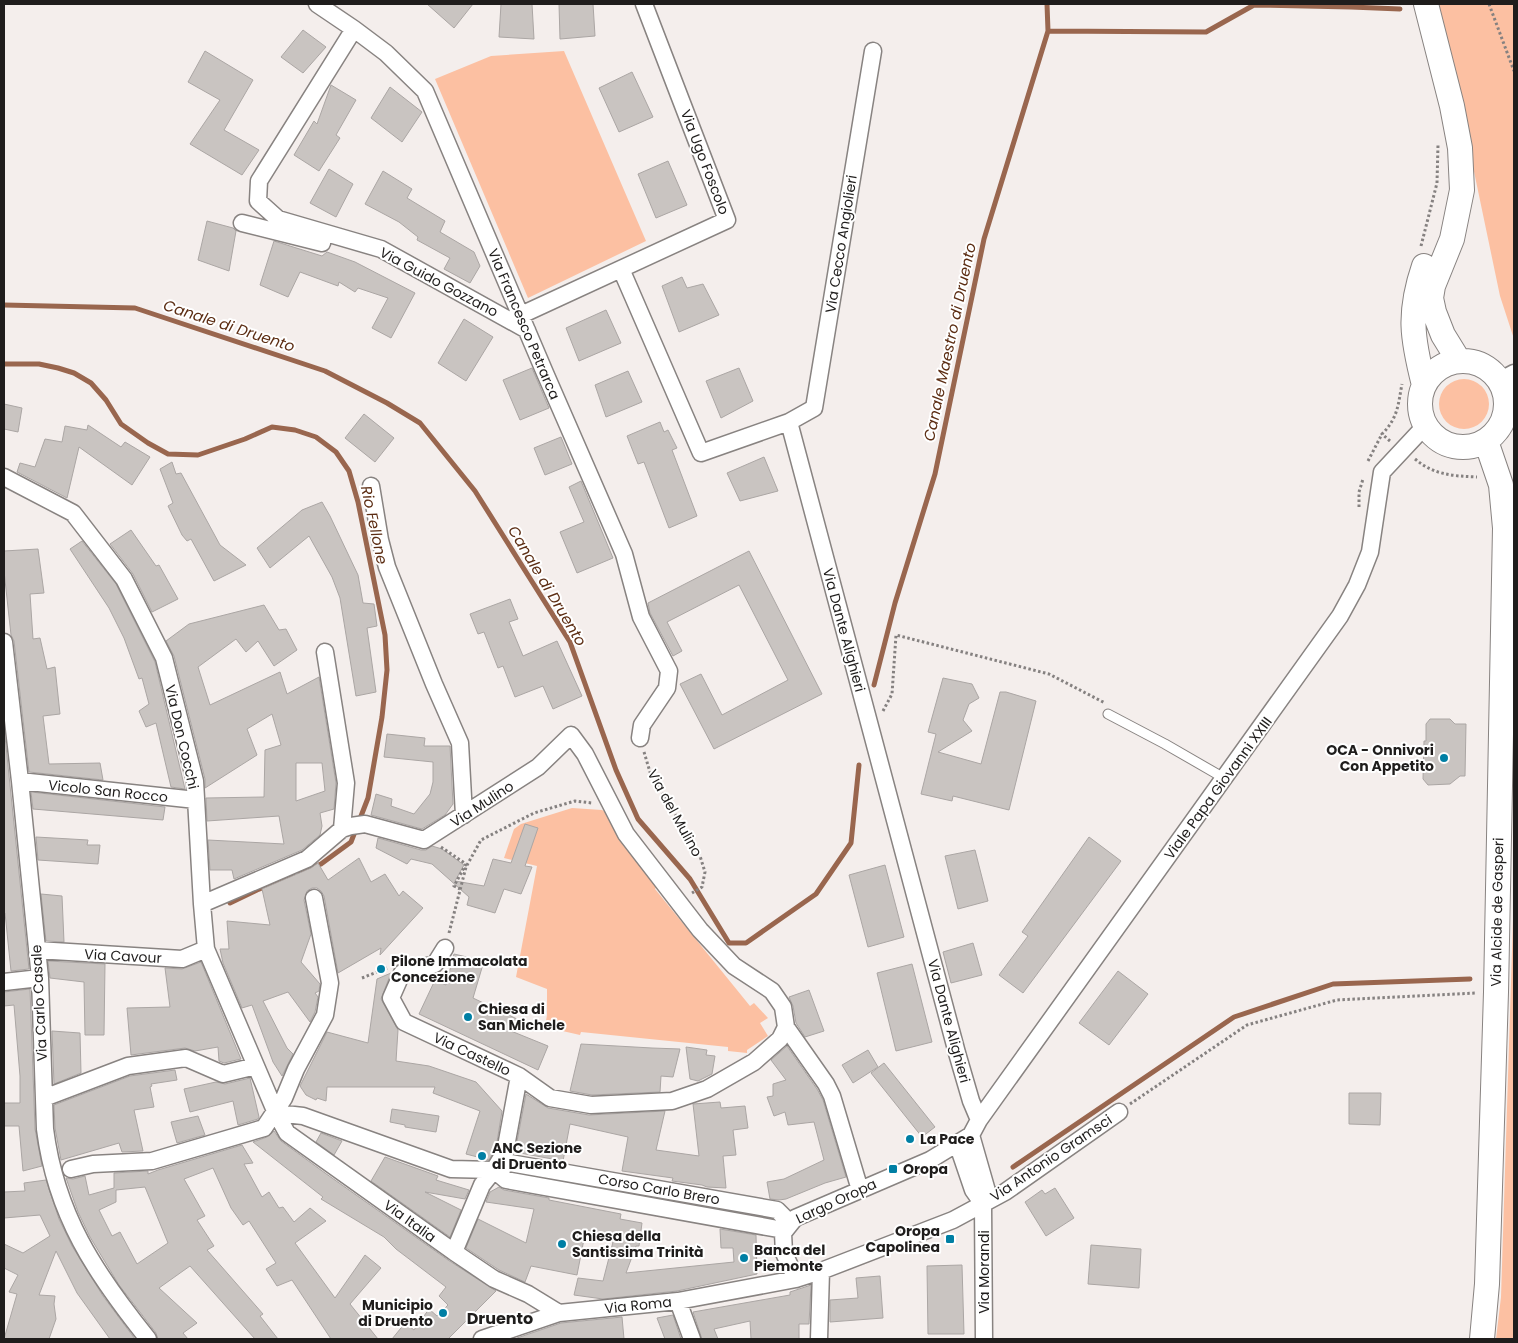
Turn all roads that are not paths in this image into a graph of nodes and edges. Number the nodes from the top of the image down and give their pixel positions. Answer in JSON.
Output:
{"nodes":[{"id":1,"x":317,"y":4,"type":"edge"},
{"id":2,"x":644,"y":4,"type":"edge"},
{"id":3,"x":1426,"y":4,"type":"edge"},
{"id":4,"x":354,"y":29,"type":"junction"},
{"id":5,"x":873,"y":52,"type":"dead end"},
{"id":6,"x":1441,"y":65,"type":"junction"},
{"id":7,"x":242,"y":223,"type":"dead end"},
{"id":8,"x":620,"y":269,"type":"junction"},
{"id":9,"x":526,"y":328,"type":"junction"},
{"id":10,"x":1459,"y":361,"type":"junction"},
{"id":11,"x":1507,"y":377,"type":"edge"},
{"id":12,"x":1424,"y":385,"type":"junction"},
{"id":13,"x":789,"y":422,"type":"junction"},
{"id":14,"x":1426,"y":426,"type":"junction"},
{"id":15,"x":1486,"y":441,"type":"junction"},
{"id":16,"x":4,"y":477,"type":"edge"},
{"id":17,"x":371,"y":486,"type":"dead end"},
{"id":18,"x":1510,"y":535,"type":"edge"},
{"id":19,"x":4,"y":642,"type":"edge"},
{"id":20,"x":325,"y":652,"type":"dead end"},
{"id":21,"x":1112,"y":716,"type":"road end"},
{"id":22,"x":640,"y":738,"type":"road end"},
{"id":23,"x":1224,"y":778,"type":"junction"},
{"id":24,"x":20,"y":781,"type":"junction"},
{"id":25,"x":196,"y":800,"type":"junction"},
{"id":26,"x":464,"y":815,"type":"junction"},
{"id":27,"x":353,"y":827,"type":"junction"},
{"id":28,"x":314,"y":898,"type":"dead end"},
{"id":29,"x":202,"y":904,"type":"junction"},
{"id":30,"x":445,"y":948,"type":"road end"},
{"id":31,"x":206,"y":949,"type":"junction"},
{"id":32,"x":37,"y":950,"type":"junction"},
{"id":33,"x":40,"y":978,"type":"junction"},
{"id":34,"x":4,"y":982,"type":"edge"},
{"id":35,"x":786,"y":1027,"type":"junction"},
{"id":36,"x":256,"y":1066,"type":"junction"},
{"id":37,"x":519,"y":1076,"type":"junction"},
{"id":38,"x":44,"y":1098,"type":"junction"},
{"id":39,"x":1119,"y":1112,"type":"road end"},
{"id":40,"x":276,"y":1113,"type":"junction"},
{"id":41,"x":979,"y":1120,"type":"junction"},
{"id":42,"x":964,"y":1139,"type":"junction"},
{"id":43,"x":71,"y":1169,"type":"dead end"},
{"id":44,"x":494,"y":1170,"type":"junction"},
{"id":45,"x":860,"y":1190,"type":"junction"},
{"id":46,"x":983,"y":1204,"type":"junction"},
{"id":47,"x":786,"y":1228,"type":"junction"},
{"id":48,"x":454,"y":1252,"type":"junction"},
{"id":49,"x":821,"y":1271,"type":"junction"},
{"id":50,"x":796,"y":1279,"type":"junction"},
{"id":51,"x":678,"y":1301,"type":"junction"},
{"id":52,"x":559,"y":1312,"type":"junction"},
{"id":53,"x":148,"y":1339,"type":"edge"},
{"id":54,"x":482,"y":1339,"type":"edge"},
{"id":55,"x":692,"y":1339,"type":"edge"},
{"id":56,"x":819,"y":1339,"type":"edge"},
{"id":57,"x":984,"y":1339,"type":"edge"},
{"id":58,"x":1482,"y":1339,"type":"edge"}],
"edges":[{"from":1,"to":4,"type":"street","name":"Via Francesco Petrarca"},
{"from":2,"to":8,"type":"street","name":"Via Ugo Foscolo"},
{"from":3,"to":6,"type":"street"},
{"from":4,"to":9,"type":"street","name":"Via Francesco Petrarca"},
{"from":4,"to":9,"type":"street","name":"Via Guido Gozzano"},
{"from":5,"to":13,"type":"street","name":"Via Cecco Angiolieri"},
{"from":6,"to":10,"type":"street"},
{"from":6,"to":12,"type":"street"},
{"from":7,"to":9,"type":"street","name":"Via Guido Gozzano"},
{"from":8,"to":9,"type":"street","name":"Via Ugo Foscolo"},
{"from":8,"to":13,"type":"street"},
{"from":9,"to":22,"type":"street","name":"Via Francesco Petrarca"},
{"from":10,"to":11,"type":"street"},
{"from":10,"to":12,"type":"street"},
{"from":11,"to":15,"type":"street"},
{"from":12,"to":14,"type":"street"},
{"from":13,"to":41,"type":"street","name":"Via Dante Alighieri"},
{"from":14,"to":15,"type":"street"},
{"from":14,"to":23,"type":"street","name":"Viale Papa Giovanni XXIII"},
{"from":15,"to":18,"type":"street","name":"Via Alcide de Gasperi"},
{"from":16,"to":25,"type":"street","name":"Via Don Cocchi"},
{"from":17,"to":26,"type":"street"},
{"from":18,"to":58,"type":"street","name":"Via Alcide de Gasperi"},
{"from":19,"to":24,"type":"street","name":"Via Carlo Casale"},
{"from":20,"to":27,"type":"street"},
{"from":21,"to":23,"type":"lane"},
{"from":23,"to":41,"type":"street","name":"Viale Papa Giovanni XXIII"},
{"from":24,"to":25,"type":"street","name":"Vicolo San Rocco"},
{"from":24,"to":32,"type":"street","name":"Via Carlo Casale"},
{"from":25,"to":29,"type":"street","name":"Via Don Cocchi"},
{"from":26,"to":27,"type":"street","name":"Via Mulino"},
{"from":26,"to":35,"type":"street","name":"Via Mulino"},
{"from":27,"to":29,"type":"street"},
{"from":28,"to":40,"type":"street"},
{"from":29,"to":31,"type":"street","name":"Via Don Cocchi"},
{"from":30,"to":37,"type":"street","name":"Via Castello"},
{"from":31,"to":32,"type":"street","name":"Via Cavour"},
{"from":31,"to":36,"type":"street","name":"Via Don Cocchi"},
{"from":32,"to":33,"type":"street","name":"Via Carlo Casale"},
{"from":33,"to":34,"type":"street"},
{"from":33,"to":38,"type":"street","name":"Via Carlo Casale"},
{"from":35,"to":37,"type":"street"},
{"from":35,"to":45,"type":"street"},
{"from":36,"to":38,"type":"street"},
{"from":36,"to":40,"type":"street","name":"Via Don Cocchi"},
{"from":37,"to":44,"type":"street","name":"Via Castello"},
{"from":38,"to":53,"type":"street","name":"Via Carlo Casale"},
{"from":39,"to":46,"type":"street","name":"Via Antonio Gramsci"},
{"from":40,"to":43,"type":"street"},
{"from":40,"to":44,"type":"street","name":"Corso Carlo Brero"},
{"from":40,"to":48,"type":"street","name":"Via Italia"},
{"from":41,"to":42,"type":"street","name":"Viale Papa Giovanni XXIII"},
{"from":42,"to":45,"type":"street","name":"Largo Oropa"},
{"from":42,"to":46,"type":"street"},
{"from":44,"to":47,"type":"street","name":"Corso Carlo Brero"},
{"from":44,"to":48,"type":"street","name":"Via Castello"},
{"from":45,"to":47,"type":"street","name":"Largo Oropa"},
{"from":46,"to":49,"type":"street"},
{"from":46,"to":57,"type":"street","name":"Via Morandi"},
{"from":47,"to":50,"type":"street","name":"Largo Oropa"},
{"from":48,"to":52,"type":"street","name":"Via Italia"},
{"from":49,"to":50,"type":"street"},
{"from":49,"to":56,"type":"street"},
{"from":50,"to":51,"type":"street","name":"Via Roma"},
{"from":51,"to":52,"type":"street","name":"Via Roma"},
{"from":51,"to":55,"type":"street"},
{"from":52,"to":54,"type":"street","name":"Via Roma"}]}
